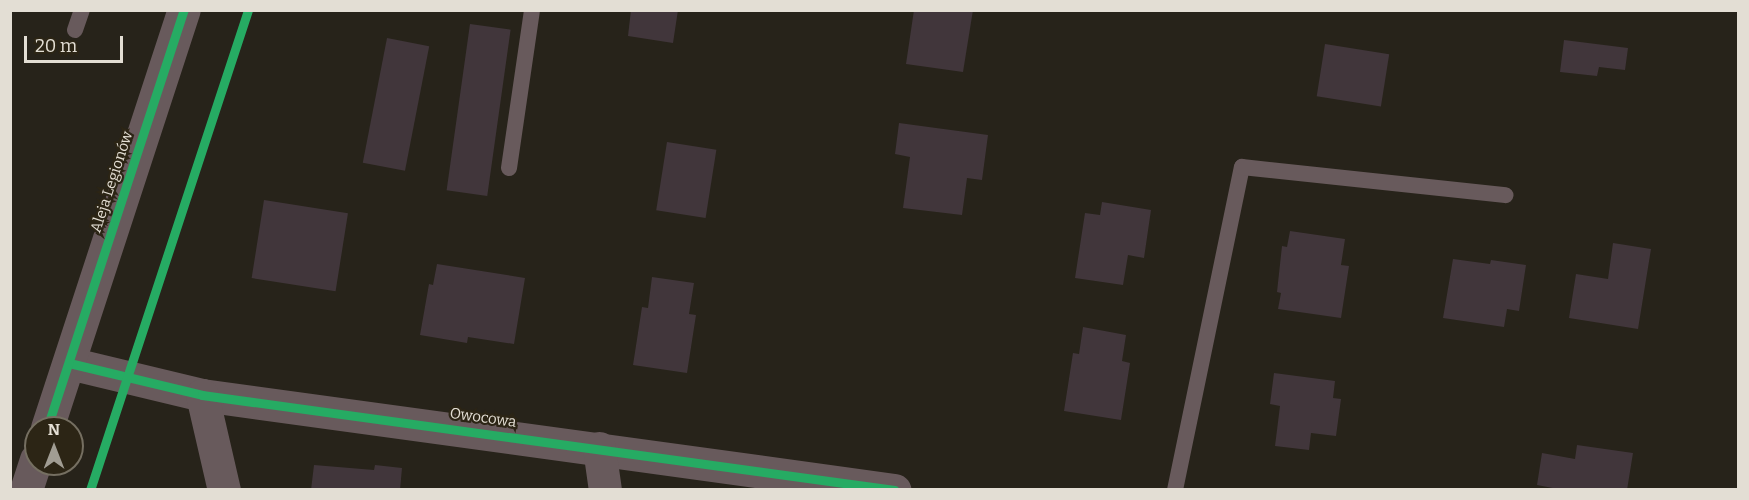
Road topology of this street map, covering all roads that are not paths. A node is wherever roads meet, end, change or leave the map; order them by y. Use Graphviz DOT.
graph roads {
  1 [pos="82,10"];
  2 [pos="184,10"];
  3 [pos="532,10"];
  4 [pos="75,30"];
  5 [pos="509,168"];
  6 [pos="1506,195"];
  7 [pos="69,363"];
  8 [pos="202,395"];
  9 [pos="51,416"];
  10 [pos="599,448"];
  11 [pos="224,489"];
  12 [pos="605,489"];
  13 [pos="895,489"];
  14 [pos="1175,489"];
  1 -- 4 [label="lane"];
  2 -- 7 [label="street, Aleja Legionów"];
  3 -- 5 [label="lane"];
  6 -- 14 [label="lane"];
  7 -- 8 [label="street, Owocowa"];
  7 -- 9 [label="street, Aleja Legionów"];
  8 -- 10 [label="street, Owocowa"];
  8 -- 11 [label="street"];
  10 -- 12 [label="street"];
  10 -- 13 [label="street, Owocowa"];
}
